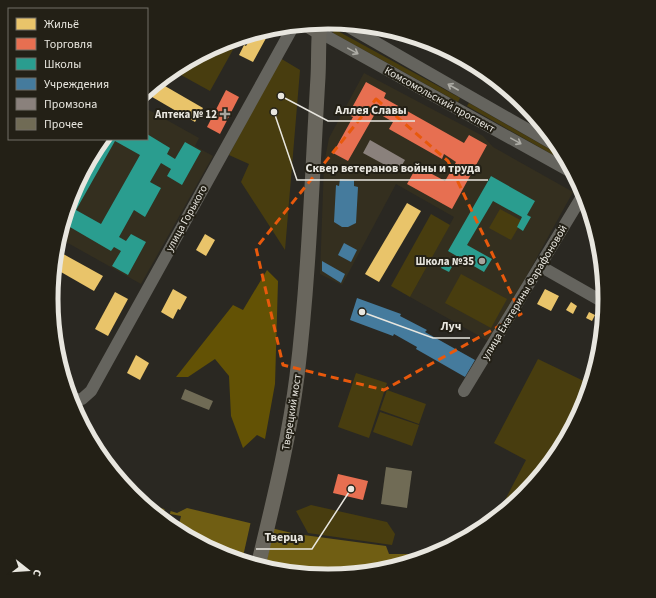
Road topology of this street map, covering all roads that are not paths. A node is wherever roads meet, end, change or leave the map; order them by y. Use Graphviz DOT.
graph roads {
  1 [pos="319,29"];
  2 [pos="314,30"];
  3 [pos="290,31"];
  4 [pos="355,31"];
  5 [pos="467,95"];
  6 [pos="459,110"];
  7 [pos="545,140"];
  8 [pos="564,169"];
  9 [pos="579,201"];
  10 [pos="304,255"];
  11 [pos="540,266"];
  12 [pos="598,299"];
  13 [pos="464,391"];
  14 [pos="78,399"];
  15 [pos="252,558"];
  16 [pos="259,560"];
  1 -- 6 [label="street, Комсомольский проспект, one-way"];
  2 -- 10 [label="main road"];
  3 -- 14 [label="street, улица Горького"];
  5 -- 4 [label="street, Комсомольский проспект, one-way"];
  5 -- 6 [label="street"];
  5 -- 7 [label="street, Комсомольский проспект"];
  6 -- 8 [label="street, Комсомольский проспект, one-way"];
  9 -- 11 [label="street, улица Екатерины Фарафоновой"];
  10 -- 15 [label="main road, Тверецкий мост"];
  10 -- 16 [label="main road, Тверецкий мост"];
  11 -- 12 [label="street"];
  11 -- 13 [label="street, улица Екатерины Фарафоновой"];
}
